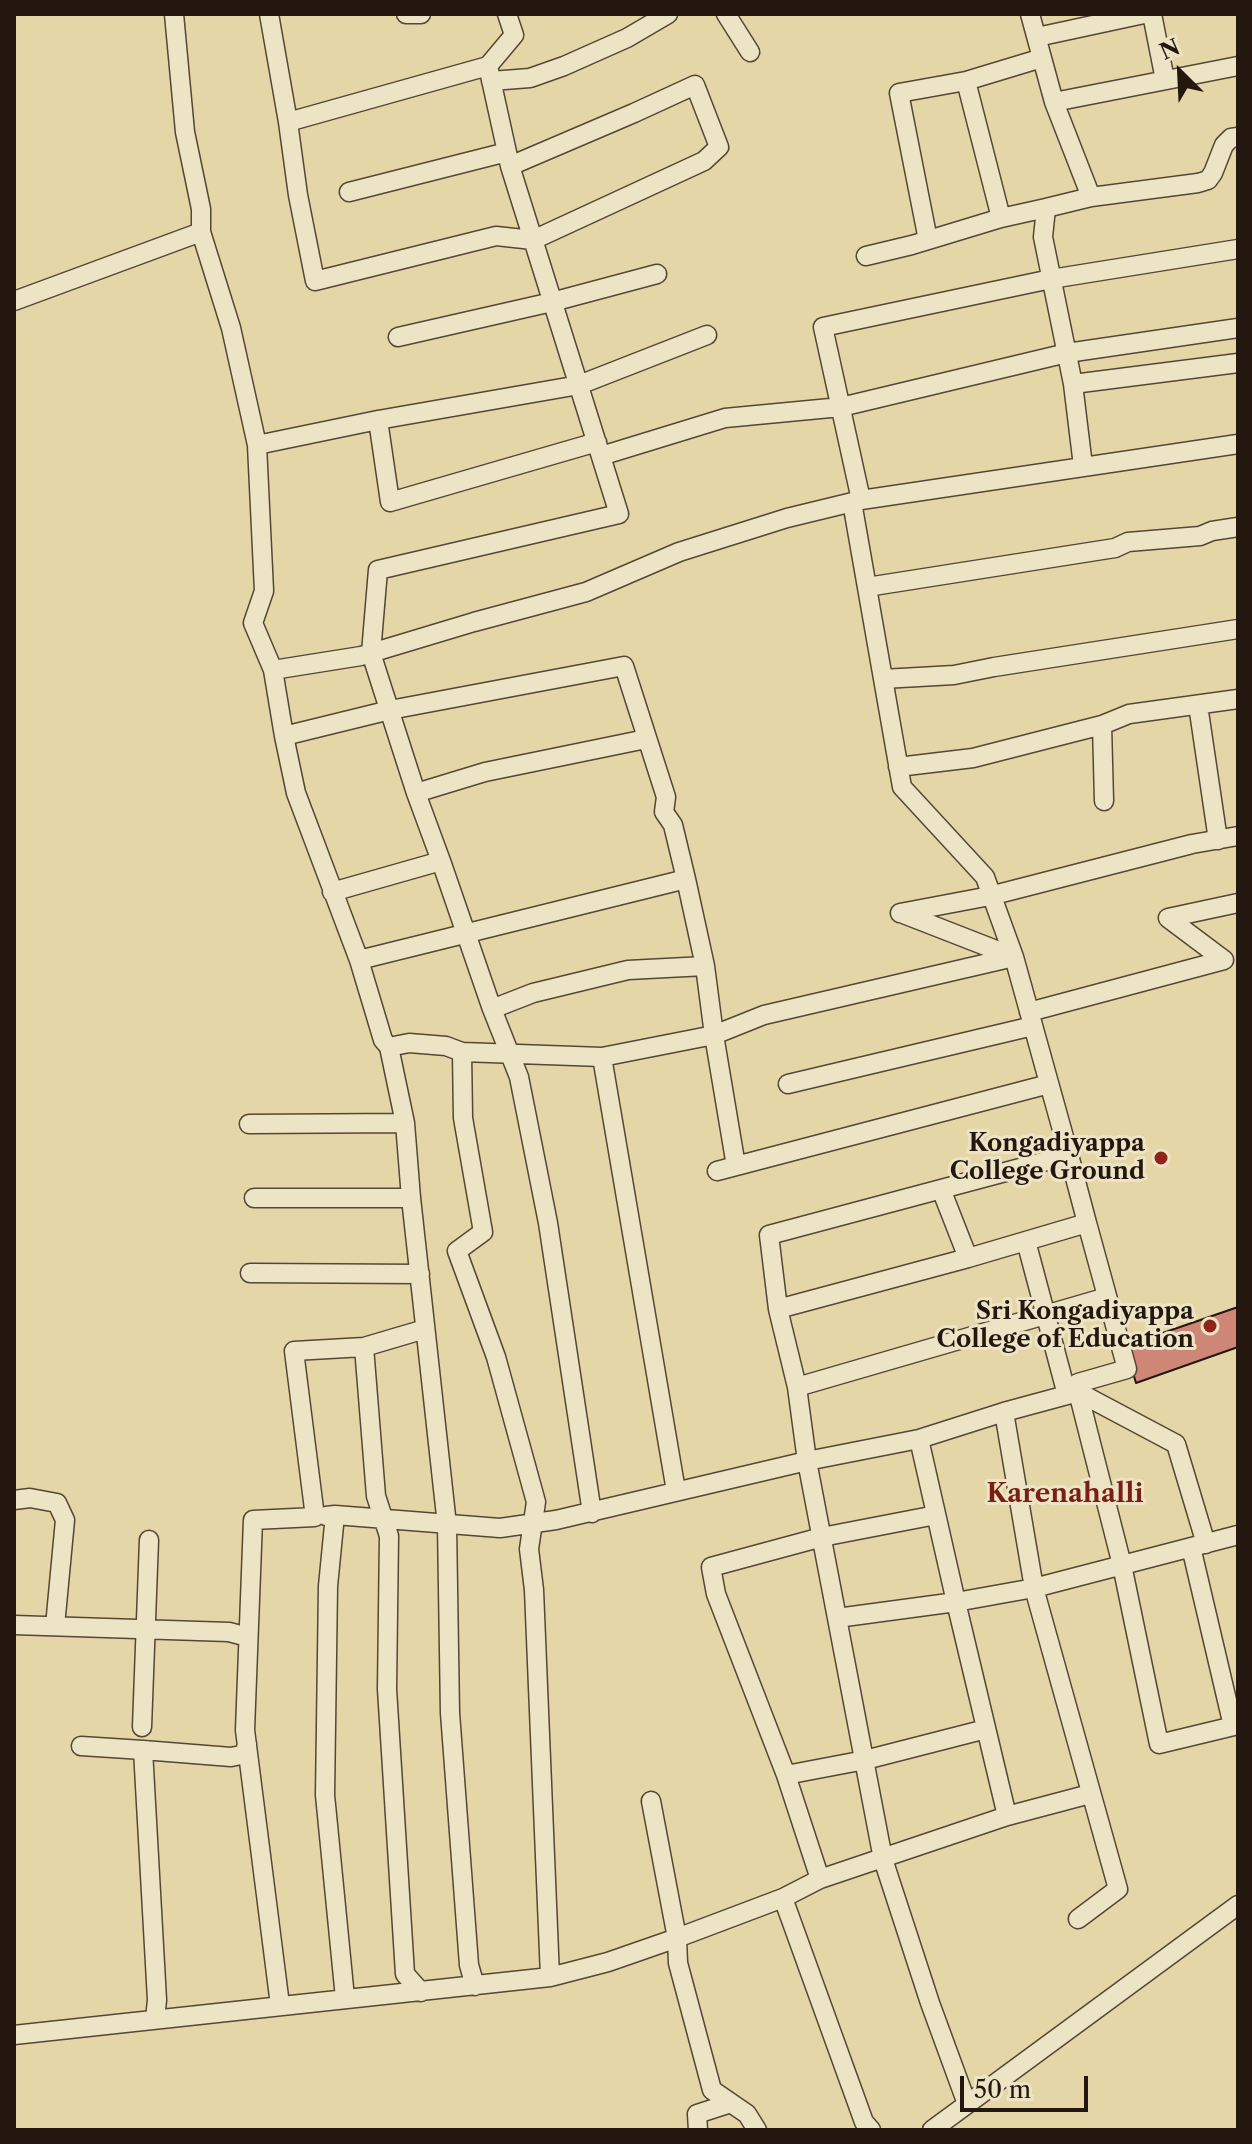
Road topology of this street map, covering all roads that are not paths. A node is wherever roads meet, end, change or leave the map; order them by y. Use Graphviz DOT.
graph roads {
  1 [pos="174,14"];
  2 [pos="269,14"];
  3 [pos="406,14"];
  4 [pos="421,14"];
  5 [pos="507,14"];
  6 [pos="668,14"];
  7 [pos="726,14"];
  8 [pos="1030,14"];
  9 [pos="1144,14"];
  10 [pos="1152,14"];
  11 [pos="1037,37"];
  12 [pos="750,52"];
  13 [pos="1042,58"];
  14 [pos="1238,66"];
  15 [pos="490,74"];
  16 [pos="1165,80"];
  17 [pos="966,81"];
  18 [pos="1054,102"];
  19 [pos="288,122"];
  20 [pos="1238,137"];
  21 [pos="508,159"];
  22 [pos="349,192"];
  23 [pos="1091,197"];
  24 [pos="1046,208"];
  25 [pos="1001,218"];
  26 [pos="201,232"];
  27 [pos="533,240"];
  28 [pos="928,240"];
  29 [pos="1238,249"];
  30 [pos="866,256"];
  31 [pos="657,274"];
  32 [pos="1051,279"];
  33 [pos="14,301"];
  34 [pos="552,302"];
  35 [pos="1238,328"];
  36 [pos="707,335"];
  37 [pos="398,337"];
  38 [pos="1067,353"];
  39 [pos="1238,363"];
  40 [pos="1073,384"];
  41 [pos="579,385"];
  42 [pos="841,407"];
  43 [pos="378,420"];
  44 [pos="1238,444"];
  45 [pos="257,445"];
  46 [pos="599,449"];
  47 [pos="1083,466"];
  48 [pos="857,501"];
  49 [pos="1238,527"];
  50 [pos="867,587"];
  51 [pos="1238,629"];
  52 [pos="371,653"];
  53 [pos="273,670"];
  54 [pos="883,679"];
  55 [pos="1238,699"];
  56 [pos="1198,705"];
  57 [pos="390,710"];
  58 [pos="1102,725"];
  59 [pos="284,736"];
  60 [pos="646,739"];
  61 [pos="898,767"];
  62 [pos="416,793"];
  63 [pos="1104,801"];
  64 [pos="1238,836"];
  65 [pos="1218,840"];
  66 [pos="441,861"];
  67 [pos="686,879"];
  68 [pos="332,892"];
  69 [pos="990,896"];
  70 [pos="1238,903"];
  71 [pos="466,933"];
  72 [pos="1014,957"];
  73 [pos="359,960"];
  74 [pos="705,966"];
  75 [pos="492,1009"];
  76 [pos="1031,1019"];
  77 [pos="714,1035"];
  78 [pos="389,1047"];
  79 [pos="462,1052"];
  80 [pos="509,1054"];
  81 [pos="602,1057"];
  82 [pos="788,1084"];
  83 [pos="1049,1084"];
  84 [pos="405,1123"];
  85 [pos="249,1124"];
  86 [pos="1069,1155"];
  87 [pos="736,1166"];
  88 [pos="717,1171"];
  89 [pos="941,1189"];
  90 [pos="254,1198"];
  91 [pos="411,1198"];
  92 [pos="1087,1223"];
  93 [pos="1026,1241"];
  94 [pos="968,1258"];
  95 [pos="250,1273"];
  96 [pos="420,1274"];
  97 [pos="1107,1297"];
  98 [pos="778,1309"];
  99 [pos="1046,1315"];
  100 [pos="425,1329"];
  101 [pos="364,1347"];
  102 [pos="797,1387"];
  103 [pos="1072,1394"];
  104 [pos="1004,1412"];
  105 [pos="919,1439"];
  106 [pos="807,1461"];
  107 [pos="676,1491"];
  108 [pos="14,1500"];
  109 [pos="592,1513"];
  110 [pos="335,1515"];
  111 [pos="936,1515"];
  112 [pos="315,1517"];
  113 [pos="383,1518"];
  114 [pos="533,1524"];
  115 [pos="447,1525"];
  116 [pos="1238,1535"];
  117 [pos="822,1537"];
  118 [pos="149,1540"];
  119 [pos="1198,1545"];
  120 [pos="1122,1565"];
  121 [pos="1034,1588"];
  122 [pos="956,1602"];
  123 [pos="837,1618"];
  124 [pos="14,1625"];
  125 [pos="55,1626"];
  126 [pos="146,1630"];
  127 [pos="248,1637"];
  128 [pos="1236,1726"];
  129 [pos="142,1727"];
  130 [pos="986,1729"];
  131 [pos="247,1744"];
  132 [pos="81,1746"];
  133 [pos="143,1750"];
  134 [pos="865,1760"];
  135 [pos="786,1775"];
  136 [pos="1090,1794"];
  137 [pos="651,1801"];
  138 [pos="1007,1816"];
  139 [pos="883,1859"];
  140 [pos="820,1879"];
  141 [pos="783,1898"];
  142 [pos="1238,1905"];
  143 [pos="1078,1919"];
  144 [pos="677,1938"];
  145 [pos="550,1977"];
  146 [pos="475,1986"];
  147 [pos="421,1992"];
  148 [pos="345,1998"];
  149 [pos="280,2005"];
  150 [pos="155,2019"];
  151 [pos="14,2035"];
  152 [pos="731,2103"];
  153 [pos="967,2104"];
  154 [pos="698,2130"];
  155 [pos="757,2130"];
  156 [pos="871,2130"];
  157 [pos="932,2130"];
  1 -- 26 [label="street"];
  2 -- 19 [label="street"];
  3 -- 4 [label="street"];
  5 -- 15 [label="street"];
  6 -- 15 [label="street"];
  7 -- 12 [label="street"];
  8 -- 11 [label="street"];
  9 -- 11 [label="street"];
  10 -- 16 [label="street"];
  11 -- 13 [label="street"];
  13 -- 17 [label="street"];
  13 -- 18 [label="street"];
  14 -- 16 [label="street"];
  15 -- 19 [label="street"];
  15 -- 21 [label="street"];
  16 -- 18 [label="street"];
  17 -- 25 [label="street"];
  17 -- 28 [label="street"];
  18 -- 23 [label="street"];
  19 -- 27 [label="street"];
  20 -- 23 [label="street"];
  21 -- 22 [label="street"];
  21 -- 27 [label="street"];
  21 -- 27 [label="street"];
  23 -- 24 [label="street"];
  24 -- 25 [label="street"];
  24 -- 32 [label="street"];
  25 -- 28 [label="street"];
  26 -- 33 [label="street"];
  26 -- 45 [label="street"];
  27 -- 34 [label="street"];
  28 -- 30 [label="street"];
  29 -- 32 [label="street"];
  31 -- 34 [label="street"];
  32 -- 38 [label="street"];
  32 -- 42 [label="street"];
  34 -- 37 [label="street"];
  34 -- 41 [label="street"];
  35 -- 38 [label="street"];
  36 -- 41 [label="street"];
  38 -- 40 [label="street"];
  38 -- 42 [label="street"];
  39 -- 40 [label="street"];
  40 -- 47 [label="street"];
  41 -- 43 [label="street"];
  41 -- 46 [label="street"];
  42 -- 46 [label="street"];
  42 -- 48 [label="street"];
  43 -- 45 [label="street"];
  43 -- 46 [label="street"];
  44 -- 47 [label="street"];
  45 -- 53 [label="street"];
  46 -- 52 [label="street"];
  47 -- 48 [label="street"];
  48 -- 50 [label="street"];
  48 -- 52 [label="street"];
  49 -- 50 [label="street"];
  50 -- 54 [label="street"];
  51 -- 54 [label="street"];
  52 -- 53 [label="street"];
  52 -- 57 [label="street"];
  53 -- 59 [label="street"];
  54 -- 61 [label="street"];
  55 -- 56 [label="street"];
  56 -- 58 [label="street"];
  56 -- 65 [label="street"];
  57 -- 59 [label="street"];
  57 -- 60 [label="street"];
  57 -- 62 [label="street"];
  58 -- 61 [label="street"];
  58 -- 63 [label="street"];
  59 -- 68 [label="street"];
  60 -- 62 [label="street"];
  60 -- 67 [label="street"];
  61 -- 69 [label="street"];
  62 -- 66 [label="street"];
  64 -- 65 [label="street"];
  65 -- 69 [label="street"];
  66 -- 68 [label="street"];
  66 -- 71 [label="street"];
  67 -- 71 [label="street"];
  67 -- 74 [label="street"];
  68 -- 73 [label="street"];
  69 -- 72 [label="street"];
  69 -- 72 [label="street"];
  70 -- 76 [label="street"];
  71 -- 73 [label="street"];
  71 -- 75 [label="street"];
  72 -- 76 [label="street"];
  72 -- 77 [label="street"];
  73 -- 78 [label="street"];
  74 -- 75 [label="street"];
  74 -- 77 [label="street"];
  75 -- 80 [label="street"];
  76 -- 82 [label="street"];
  76 -- 83 [label="street"];
  77 -- 81 [label="street"];
  77 -- 87 [label="street"];
  78 -- 79 [label="street"];
  78 -- 84 [label="street"];
  79 -- 80 [label="street"];
  79 -- 114 [label="street"];
  80 -- 81 [label="street"];
  80 -- 109 [label="street"];
  81 -- 107 [label="street"];
  83 -- 86 [label="street"];
  83 -- 87 [label="street"];
  84 -- 85 [label="street"];
  84 -- 91 [label="street"];
  86 -- 89 [label="street"];
  86 -- 92 [label="street"];
  87 -- 88 [label="street"];
  89 -- 94 [label="street"];
  89 -- 98 [label="street"];
  90 -- 91 [label="street"];
  91 -- 96 [label="street"];
  92 -- 93 [label="street"];
  92 -- 97 [label="street"];
  93 -- 94 [label="street"];
  93 -- 99 [label="street"];
  94 -- 98 [label="street"];
  95 -- 96 [label="street"];
  96 -- 100 [label="street"];
  97 -- 99 [label="street"];
  97 -- 103 [label="street"];
  98 -- 102 [label="street"];
  99 -- 102 [label="street"];
  99 -- 103 [label="street"];
  100 -- 101 [label="street"];
  100 -- 115 [label="street"];
  101 -- 112 [label="street"];
  101 -- 113 [label="street"];
  102 -- 106 [label="street"];
  103 -- 104 [label="street"];
  103 -- 119 [label="street"];
  103 -- 120 [label="street"];
  104 -- 105 [label="street"];
  104 -- 121 [label="street"];
  105 -- 106 [label="street"];
  105 -- 111 [label="street"];
  106 -- 107 [label="street"];
  106 -- 117 [label="street"];
  107 -- 109 [label="street"];
  108 -- 125 [label="street"];
  109 -- 114 [label="street"];
  110 -- 112 [label="street"];
  110 -- 113 [label="street"];
  110 -- 148 [label="street"];
  111 -- 117 [label="street"];
  111 -- 122 [label="street"];
  112 -- 127 [label="street"];
  113 -- 115 [label="street"];
  113 -- 147 [label="street"];
  114 -- 115 [label="street"];
  114 -- 145 [label="street"];
  115 -- 146 [label="street"];
  116 -- 119 [label="street"];
  117 -- 123 [label="street"];
  117 -- 135 [label="street"];
  118 -- 126 [label="street"];
  119 -- 120 [label="street"];
  119 -- 128 [label="street"];
  120 -- 121 [label="street"];
  120 -- 128 [label="street"];
  121 -- 122 [label="street"];
  121 -- 136 [label="street"];
  122 -- 123 [label="street"];
  122 -- 130 [label="street"];
  123 -- 134 [label="street"];
  124 -- 125 [label="street"];
  125 -- 126 [label="street"];
  126 -- 127 [label="street"];
  126 -- 129 [label="street"];
  127 -- 131 [label="street"];
  130 -- 134 [label="street"];
  130 -- 138 [label="street"];
  131 -- 133 [label="street"];
  131 -- 149 [label="street"];
  132 -- 133 [label="street"];
  133 -- 150 [label="street"];
  134 -- 135 [label="street"];
  134 -- 139 [label="street"];
  135 -- 140 [label="street"];
  136 -- 138 [label="street"];
  136 -- 143 [label="street"];
  137 -- 144 [label="street"];
  138 -- 139 [label="street"];
  139 -- 140 [label="street"];
  139 -- 153 [label="street"];
  140 -- 141 [label="street"];
  141 -- 144 [label="street"];
  141 -- 156 [label="street"];
  142 -- 153 [label="street"];
  144 -- 145 [label="street"];
  144 -- 152 [label="street"];
  145 -- 146 [label="street"];
  146 -- 147 [label="street"];
  147 -- 148 [label="street"];
  148 -- 149 [label="street"];
  149 -- 150 [label="street"];
  150 -- 151 [label="street"];
  152 -- 154 [label="street"];
  152 -- 155 [label="street"];
  153 -- 157 [label="street"];
}
